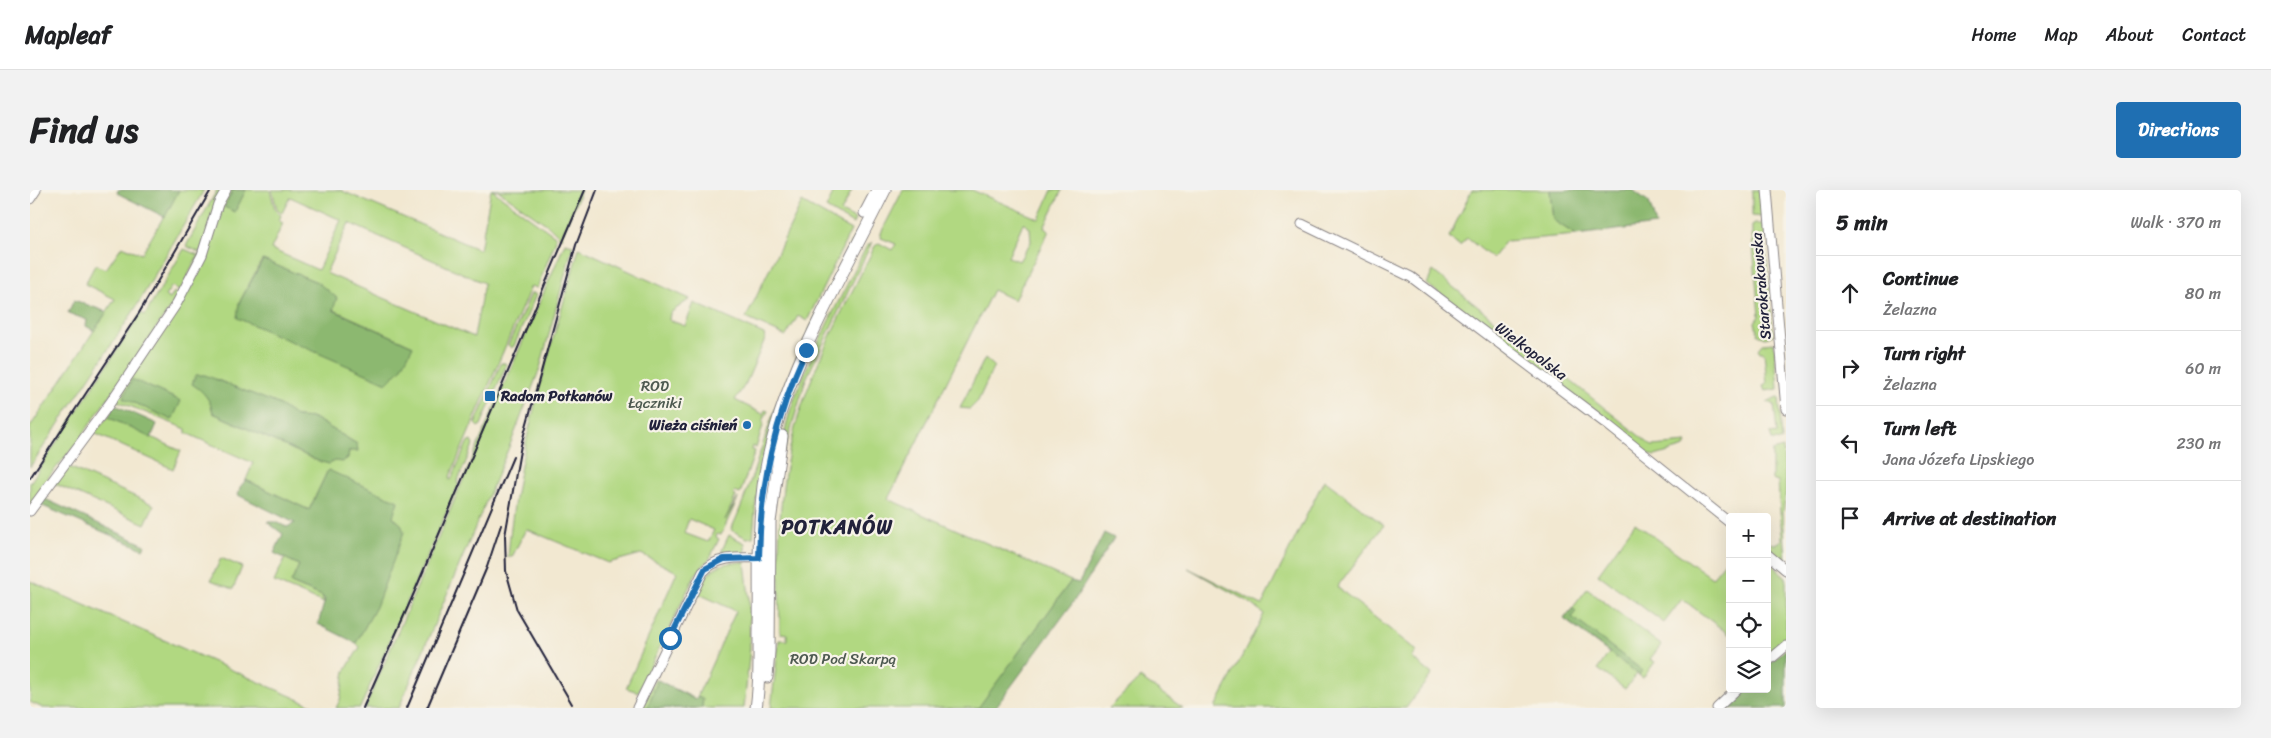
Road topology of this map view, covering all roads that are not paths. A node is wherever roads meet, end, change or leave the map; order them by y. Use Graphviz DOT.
graph roads {
  1 [pos="36,190"];
  2 [pos="226,190"];
  3 [pos="876,190"];
  4 [pos="885,190"];
  5 [pos="892,190"];
  6 [pos="1767,190"];
  7 [pos="30,199"];
  8 [pos="864,213"];
  9 [pos="1302,224"];
  10 [pos="1786,409"];
  11 [pos="30,512"];
  12 [pos="1726,520"];
  13 [pos="1771,557"];
  14 [pos="764,558"];
  15 [pos="1786,570"];
  16 [pos="1786,646"];
  17 [pos="1771,659"];
  18 [pos="1733,693"];
  19 [pos="637,708"];
  20 [pos="756,708"];
  21 [pos="762,708"];
  22 [pos="1716,708"];
  1 -- 7 [label="street"];
  2 -- 11 [label="street"];
  3 -- 8 [label="street"];
  4 -- 14 [label="main road"];
  5 -- 14 [label="main road"];
  6 -- 10 [label="street, Starokrakowska"];
  9 -- 12 [label="street, Wielkopolska"];
  13 -- 15 [label="street"];
  14 -- 19 [label="street"];
  14 -- 20 [label="main road"];
  14 -- 21 [label="main road"];
  16 -- 17 [label="street"];
  18 -- 22 [label="street"];
}
